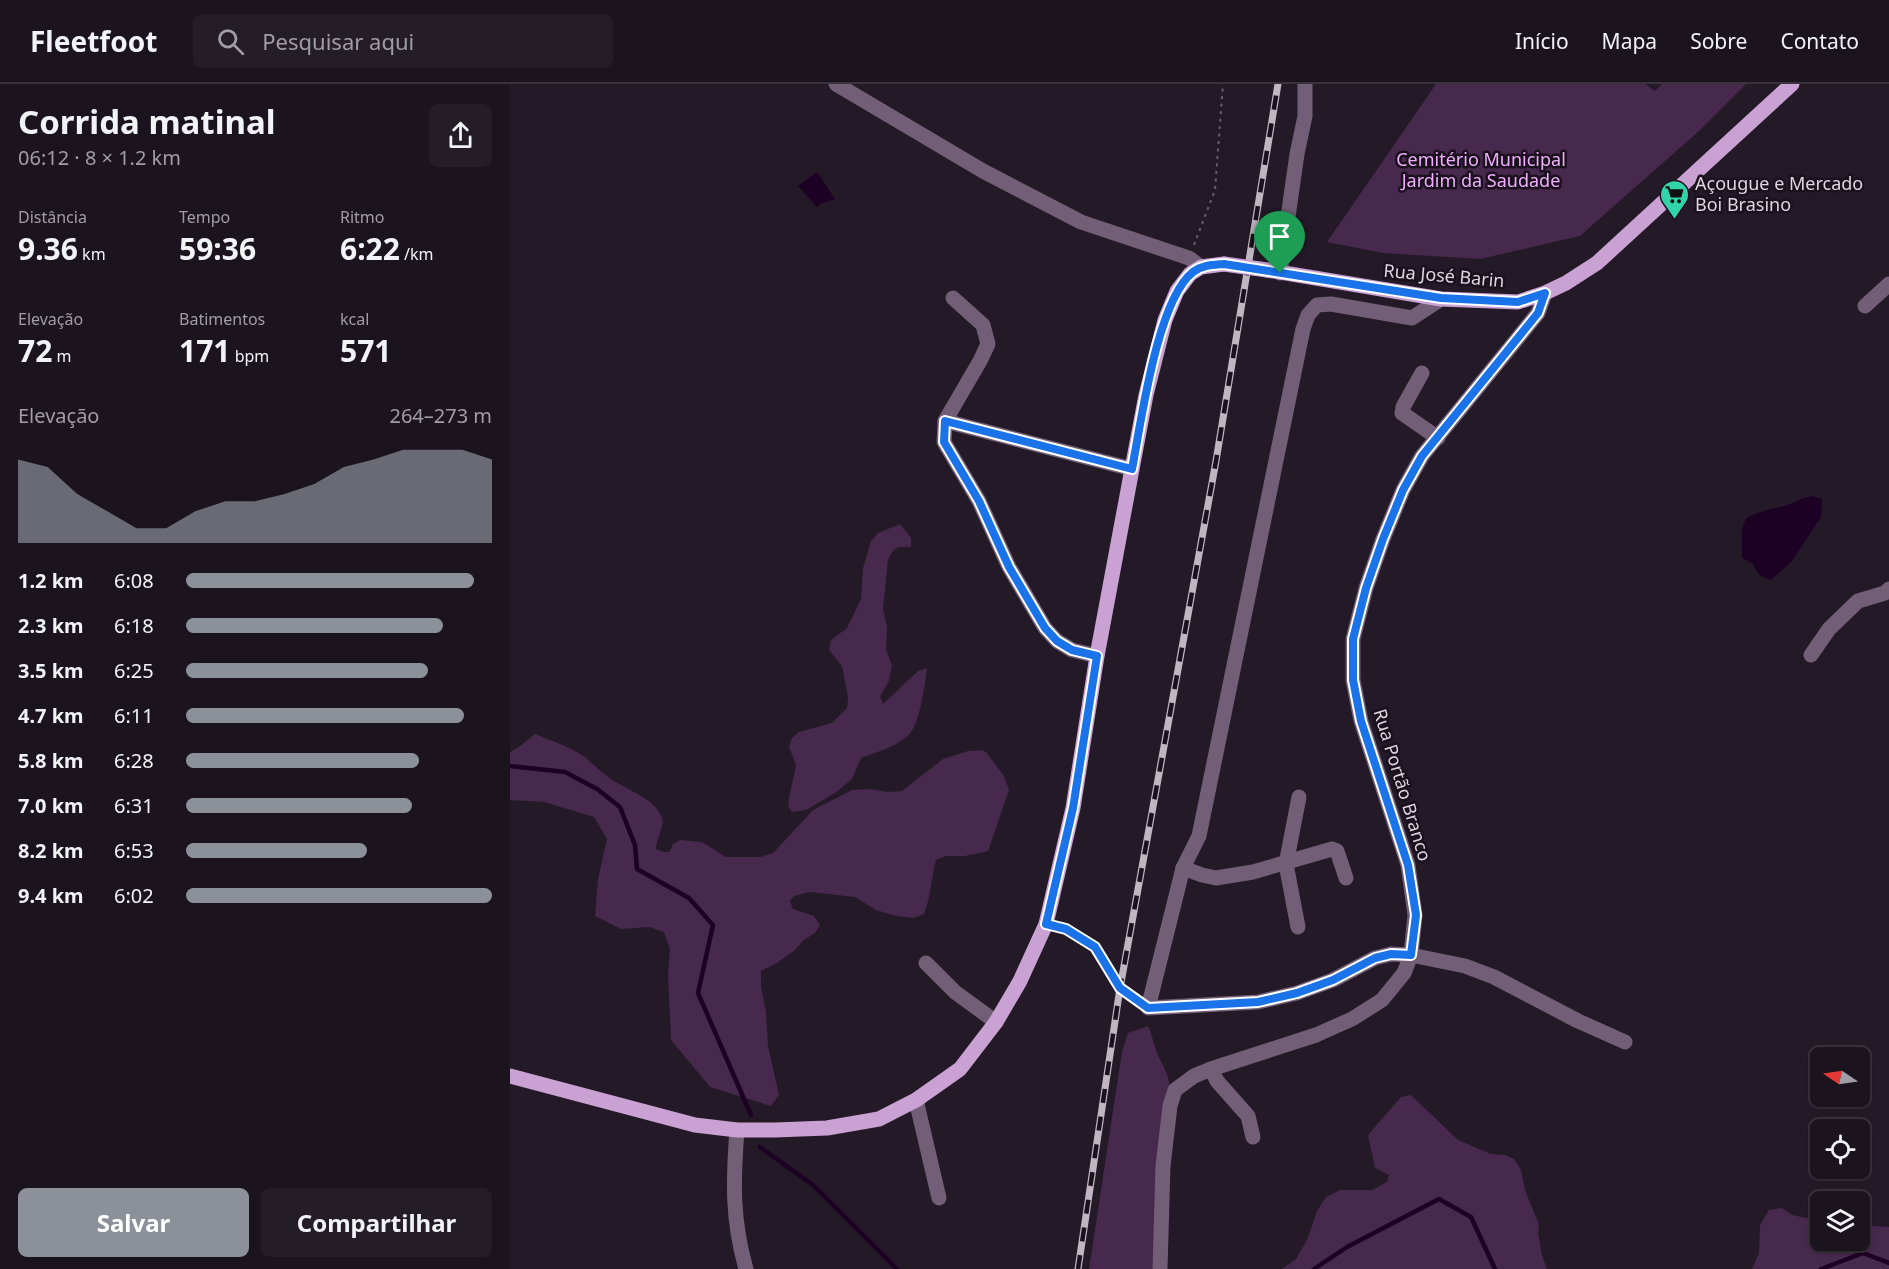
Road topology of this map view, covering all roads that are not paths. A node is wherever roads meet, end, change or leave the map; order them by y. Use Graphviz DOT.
graph roads {
  1 [pos="836,84"];
  2 [pos="1305,84"];
  3 [pos="1792,84"];
  4 [pos="1195,263"];
  5 [pos="1274,272"];
  6 [pos="1889,284"];
  7 [pos="1545,293"];
  8 [pos="953,298"];
  9 [pos="1441,298"];
  10 [pos="1865,306"];
  11 [pos="1422,373"];
  12 [pos="945,421"];
  13 [pos="1438,438"];
  14 [pos="1132,469"];
  15 [pos="1889,589"];
  16 [pos="1810,655"];
  17 [pos="1097,656"];
  18 [pos="1299,797"];
  19 [pos="1286,864"];
  20 [pos="1183,868"];
  21 [pos="1346,878"];
  22 [pos="1298,927"];
  23 [pos="1411,955"];
  24 [pos="926,963"];
  25 [pos="996,1022"];
  26 [pos="1625,1042"];
  27 [pos="1211,1069"];
  28 [pos="510,1076"];
  29 [pos="916,1100"];
  30 [pos="737,1130"];
  31 [pos="1253,1137"];
  32 [pos="939,1198"];
  33 [pos="746,1269"];
  34 [pos="1160,1269"];
  1 -- 4 [label="street"];
  2 -- 5 [label="street"];
  3 -- 7 [label="main road, Rua José Barin"];
  4 -- 5 [label="main road, Rua José Barin, bridge"];
  4 -- 14 [label="main road"];
  5 -- 9 [label="main road, Rua José Barin"];
  6 -- 10 [label="street"];
  7 -- 9 [label="main road, Rua José Barin"];
  7 -- 13 [label="street, Rua Portão Branco"];
  8 -- 12 [label="street"];
  9 -- 20 [label="street"];
  11 -- 13 [label="street"];
  12 -- 14 [label="street"];
  12 -- 17 [label="street"];
  13 -- 23 [label="street, Rua Portão Branco"];
  14 -- 17 [label="main road"];
  15 -- 16 [label="street"];
  17 -- 25 [label="main road"];
  18 -- 19 [label="street"];
  19 -- 20 [label="street"];
  19 -- 21 [label="street"];
  19 -- 22 [label="street"];
  20 -- 23 [label="street"];
  23 -- 26 [label="street"];
  23 -- 27 [label="street, Rua Portão Branco"];
  24 -- 25 [label="street"];
  25 -- 29 [label="main road"];
  27 -- 31 [label="street"];
  27 -- 34 [label="street, Rua Portão Branco"];
  28 -- 30 [label="main road"];
  29 -- 30 [label="main road"];
  29 -- 32 [label="street"];
  30 -- 33 [label="street"];
}
